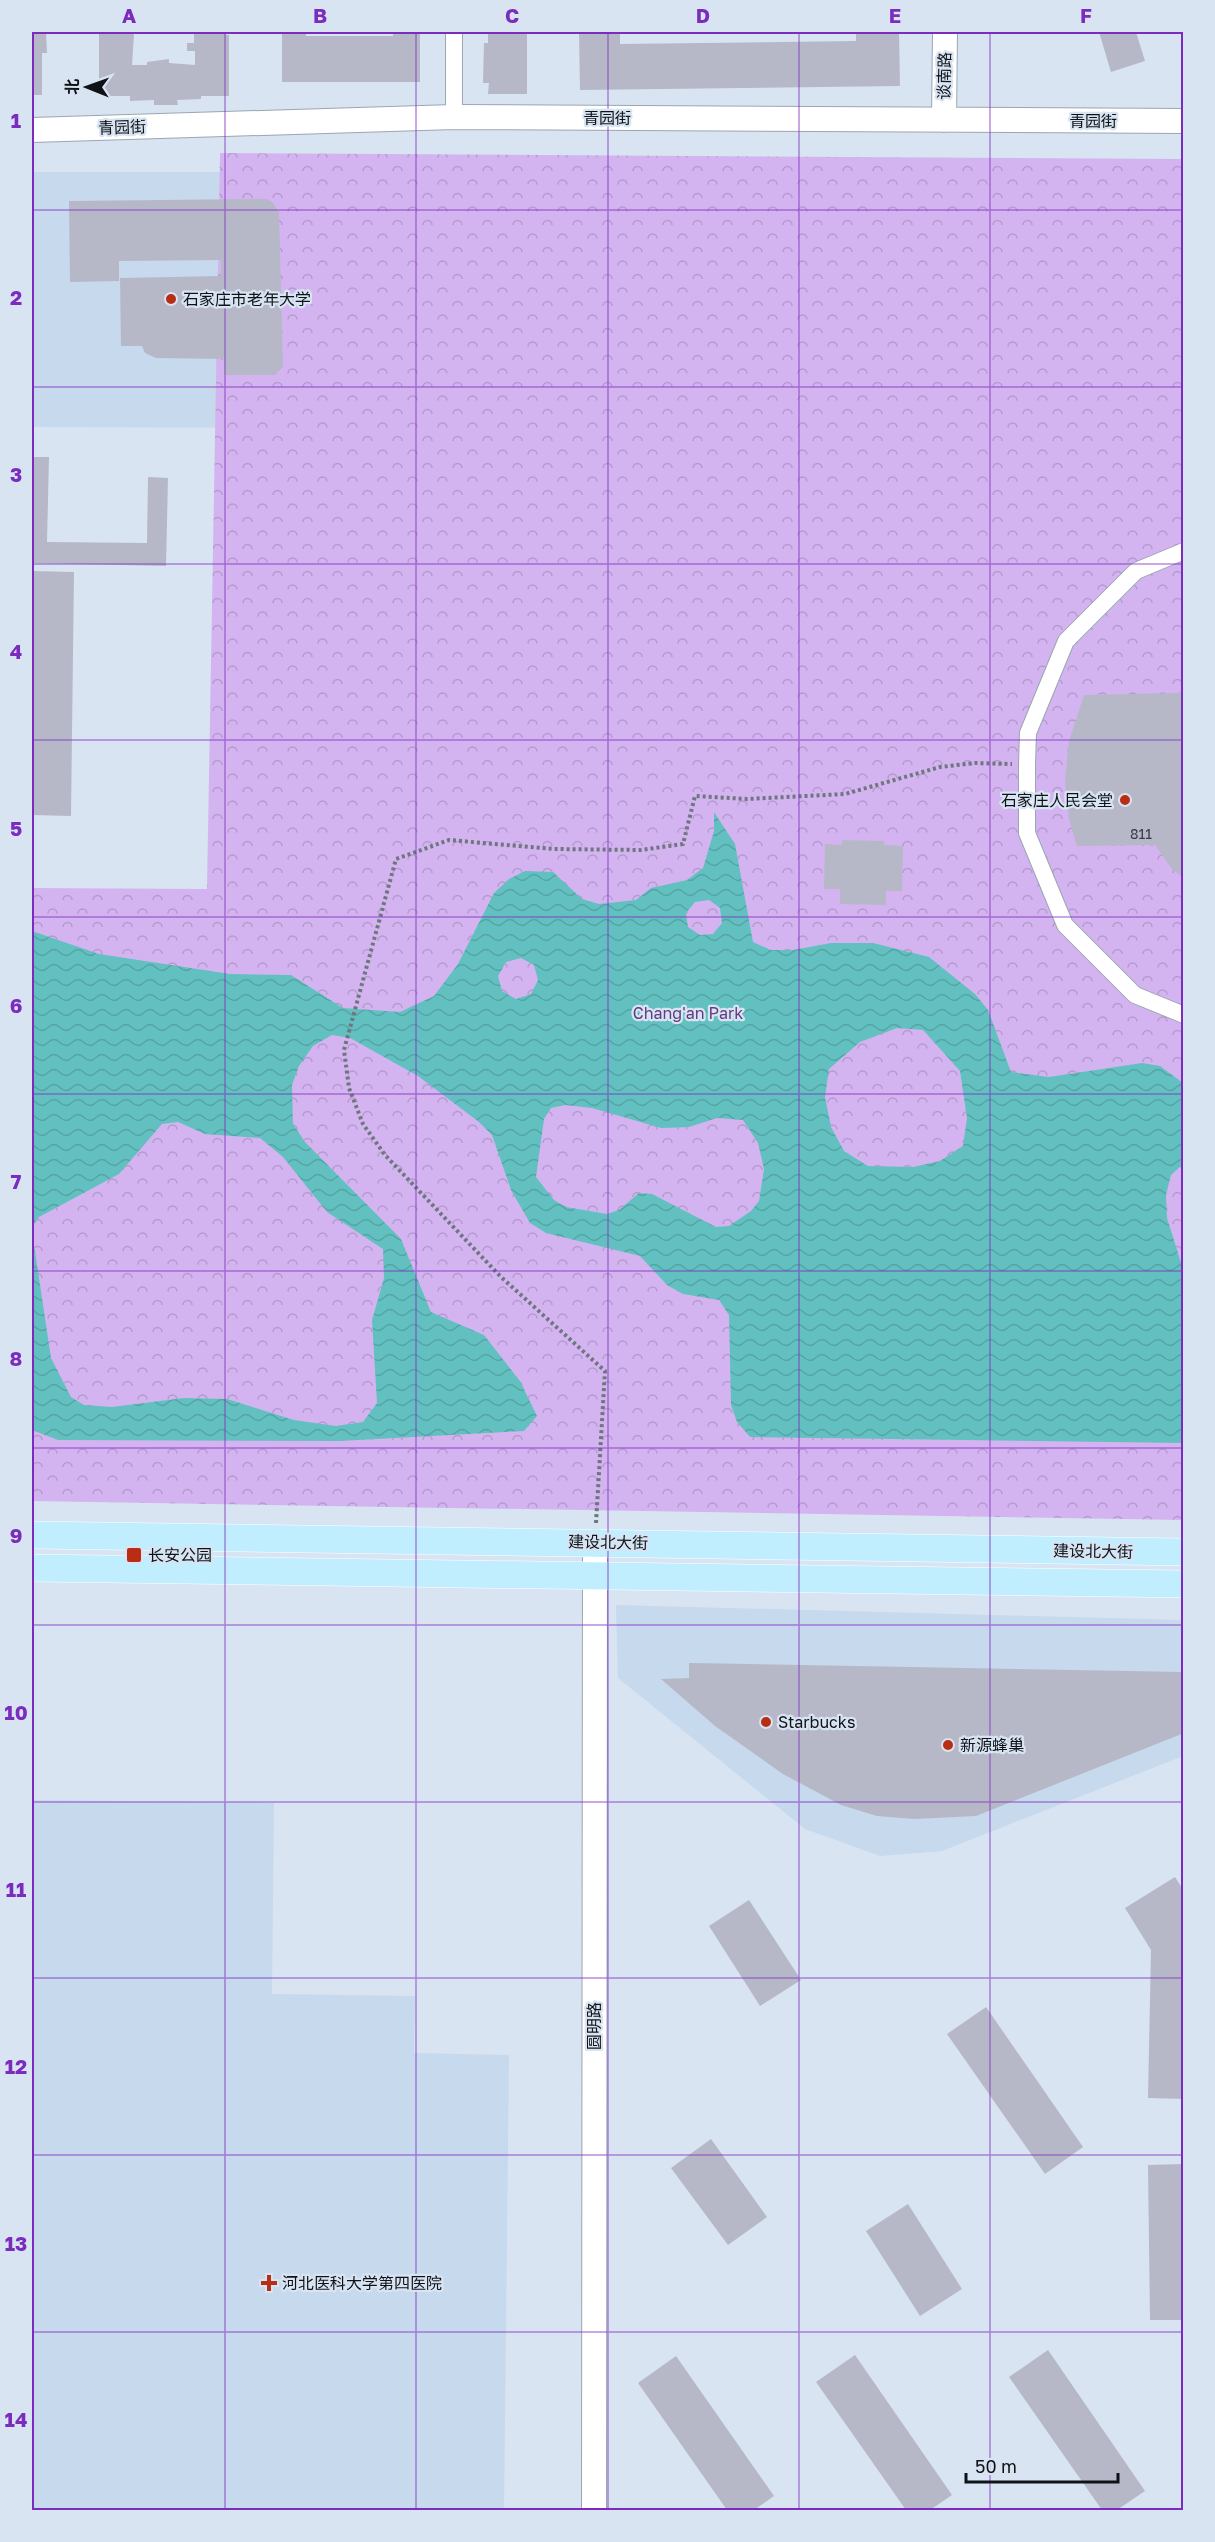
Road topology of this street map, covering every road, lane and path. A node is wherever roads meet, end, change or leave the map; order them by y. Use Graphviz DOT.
graph roads {
  1 [pos="454,32"];
  2 [pos="945,32"];
  3 [pos="454,117"];
  4 [pos="944,120"];
  5 [pos="1184,121"];
  6 [pos="32,130"];
  7 [pos="1184,551"];
  8 [pos="1027,764"];
  9 [pos="1184,1015"];
  10 [pos="32,1535"];
  11 [pos="595,1542"];
  12 [pos="1184,1552"];
  13 [pos="32,1568"];
  14 [pos="595,1575"];
  15 [pos="1184,1584"];
  16 [pos="594,2511"];
  1 -- 3 [label="street"];
  2 -- 4 [label="street, 谈南路"];
  3 -- 4 [label="street, 青园街"];
  3 -- 6 [label="street, 青园街"];
  4 -- 5 [label="street, 青园街"];
  7 -- 8 [label="street"];
  8 -- 9 [label="street"];
  8 -- 11 [label="path"];
  10 -- 11 [label="main road, 建设北大街"];
  11 -- 12 [label="main road, 建设北大街"];
  11 -- 14 [label="street, 圆明路"];
  13 -- 14 [label="main road, 建设北大街"];
  14 -- 15 [label="main road, 建设北大街"];
  14 -- 16 [label="street, 圆明路"];
}
